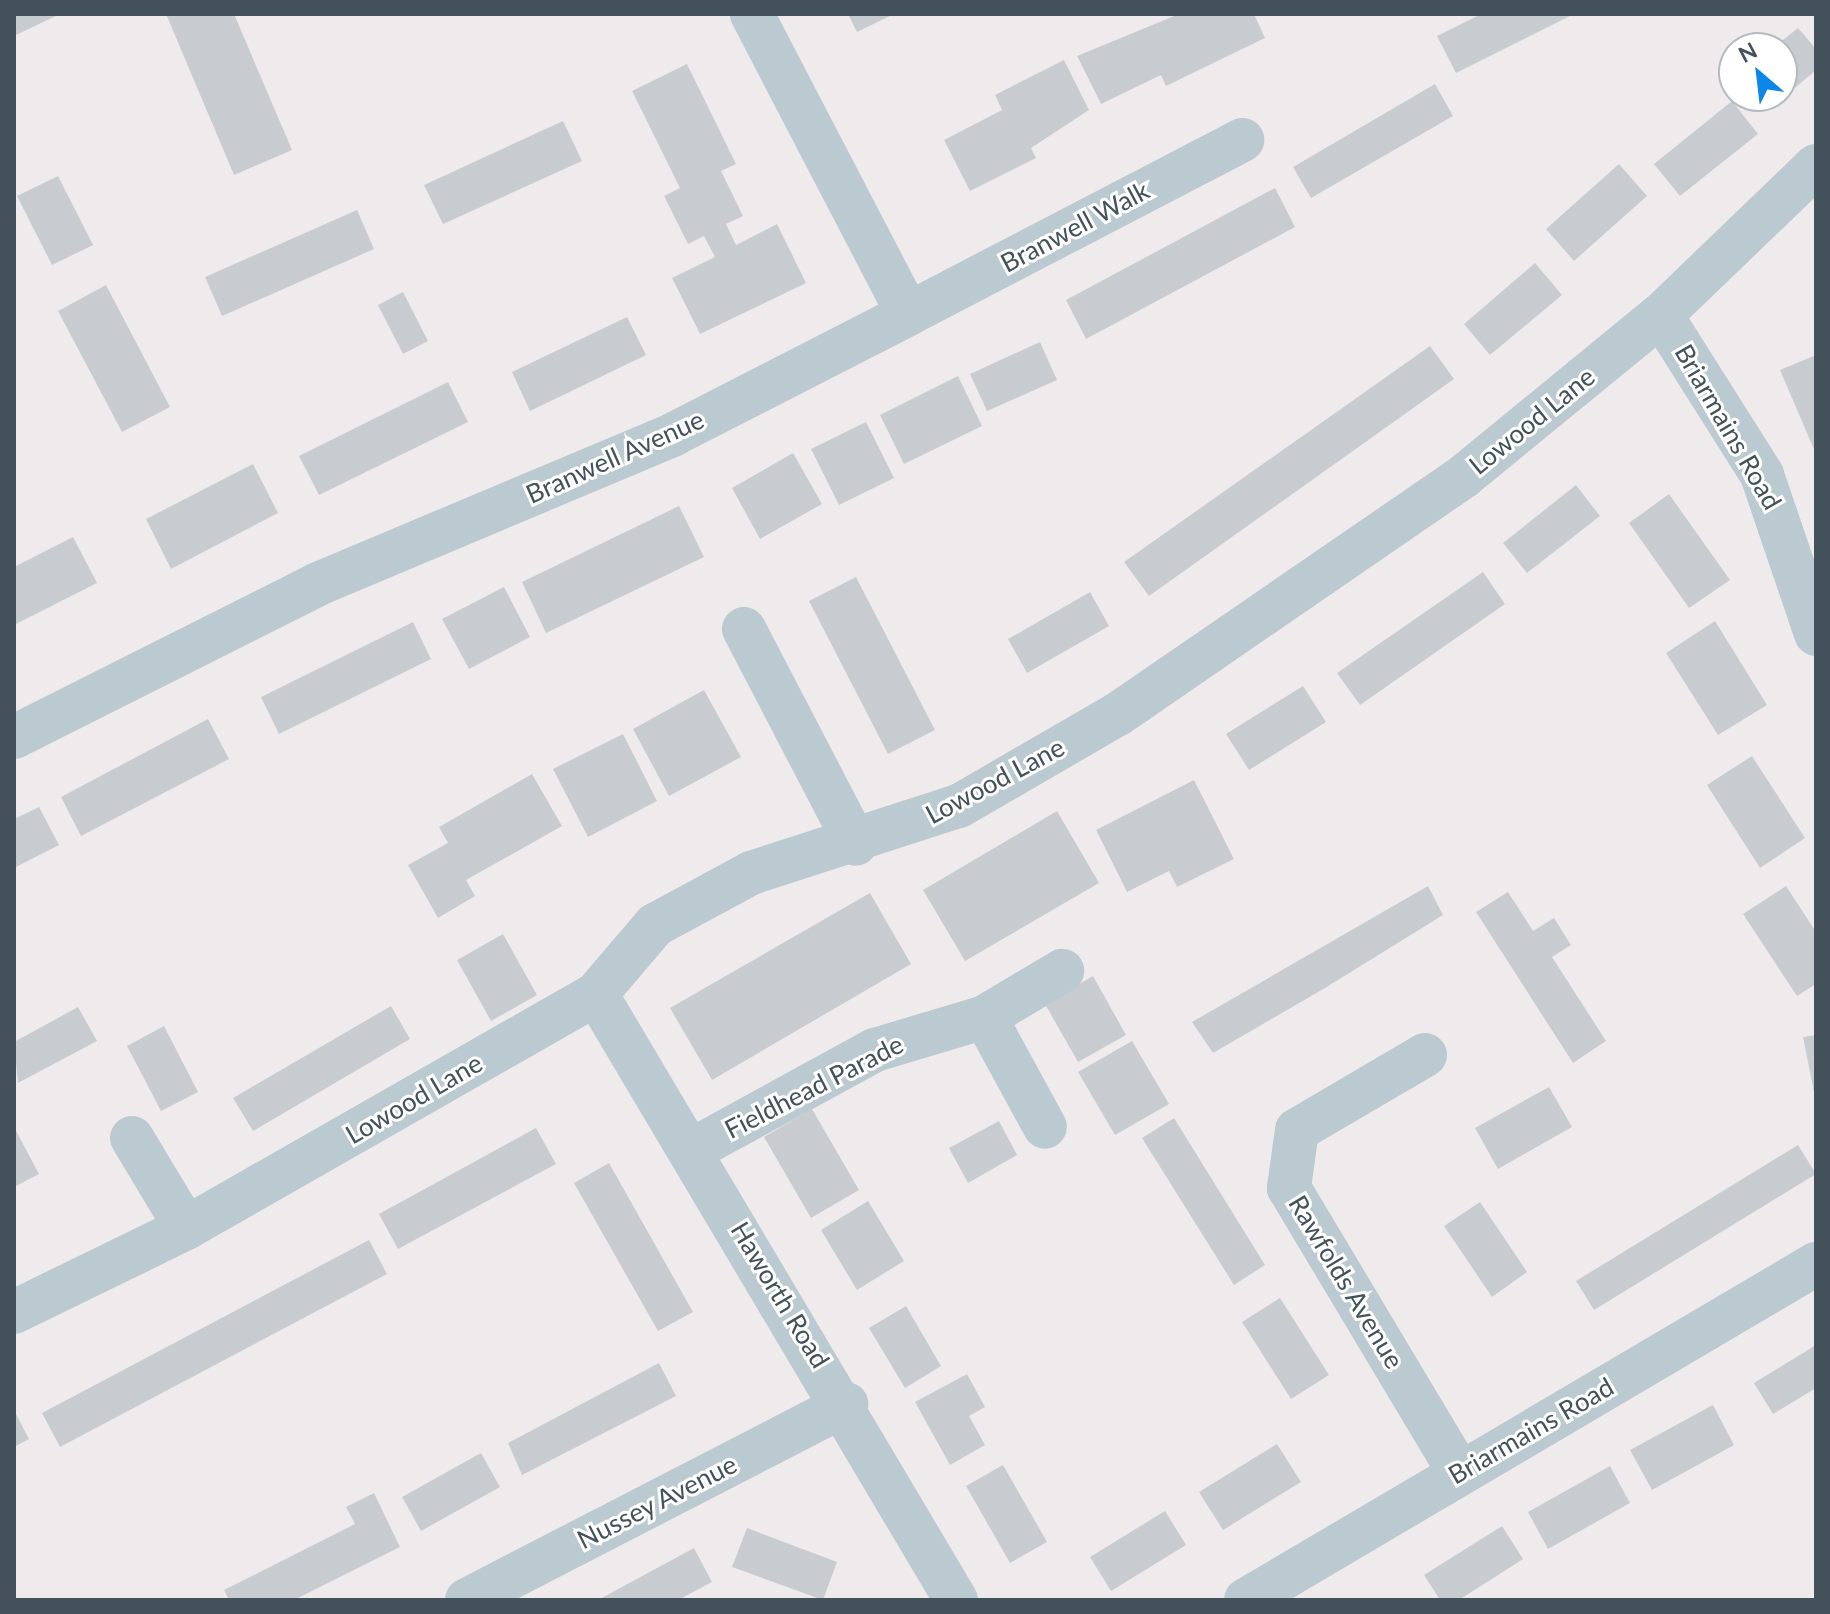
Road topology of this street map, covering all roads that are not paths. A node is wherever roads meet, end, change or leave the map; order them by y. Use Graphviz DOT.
graph roads {
  1 [pos="752,14"];
  2 [pos="1242,140"];
  3 [pos="1816,166"];
  4 [pos="908,314"];
  5 [pos="1661,315"];
  6 [pos="744,629"];
  7 [pos="1816,634"];
  8 [pos="14,737"];
  9 [pos="856,844"];
  10 [pos="1062,971"];
  11 [pos="596,994"];
  12 [pos="985,1017"];
  13 [pos="1425,1055"];
  14 [pos="1045,1127"];
  15 [pos="132,1138"];
  16 [pos="692,1150"];
  17 [pos="186,1228"];
  18 [pos="1816,1264"];
  19 [pos="14,1312"];
  20 [pos="846,1404"];
  21 [pos="1459,1472"];
  22 [pos="467,1600"];
  23 [pos="956,1600"];
  24 [pos="1246,1600"];
  1 -- 4 [label="street"];
  2 -- 4 [label="street, Branwell Walk"];
  3 -- 5 [label="street, Lowood Lane"];
  4 -- 8 [label="street, Branwell Avenue"];
  5 -- 7 [label="street, Briarmains Road"];
  5 -- 9 [label="street, Lowood Lane"];
  6 -- 9 [label="street"];
  9 -- 11 [label="street, Lowood Lane"];
  10 -- 12 [label="street, Fieldhead Parade"];
  11 -- 16 [label="street, Haworth Road"];
  11 -- 17 [label="street, Lowood Lane"];
  12 -- 14 [label="street"];
  12 -- 16 [label="street, Fieldhead Parade"];
  13 -- 21 [label="street, Rawfolds Avenue"];
  15 -- 17 [label="street"];
  16 -- 20 [label="street, Haworth Road"];
  17 -- 19 [label="street, Lowood Lane"];
  18 -- 21 [label="street, Briarmains Road"];
  20 -- 22 [label="street, Nussey Avenue"];
  20 -- 23 [label="street, Haworth Road"];
  21 -- 24 [label="street, Briarmains Road"];
}
